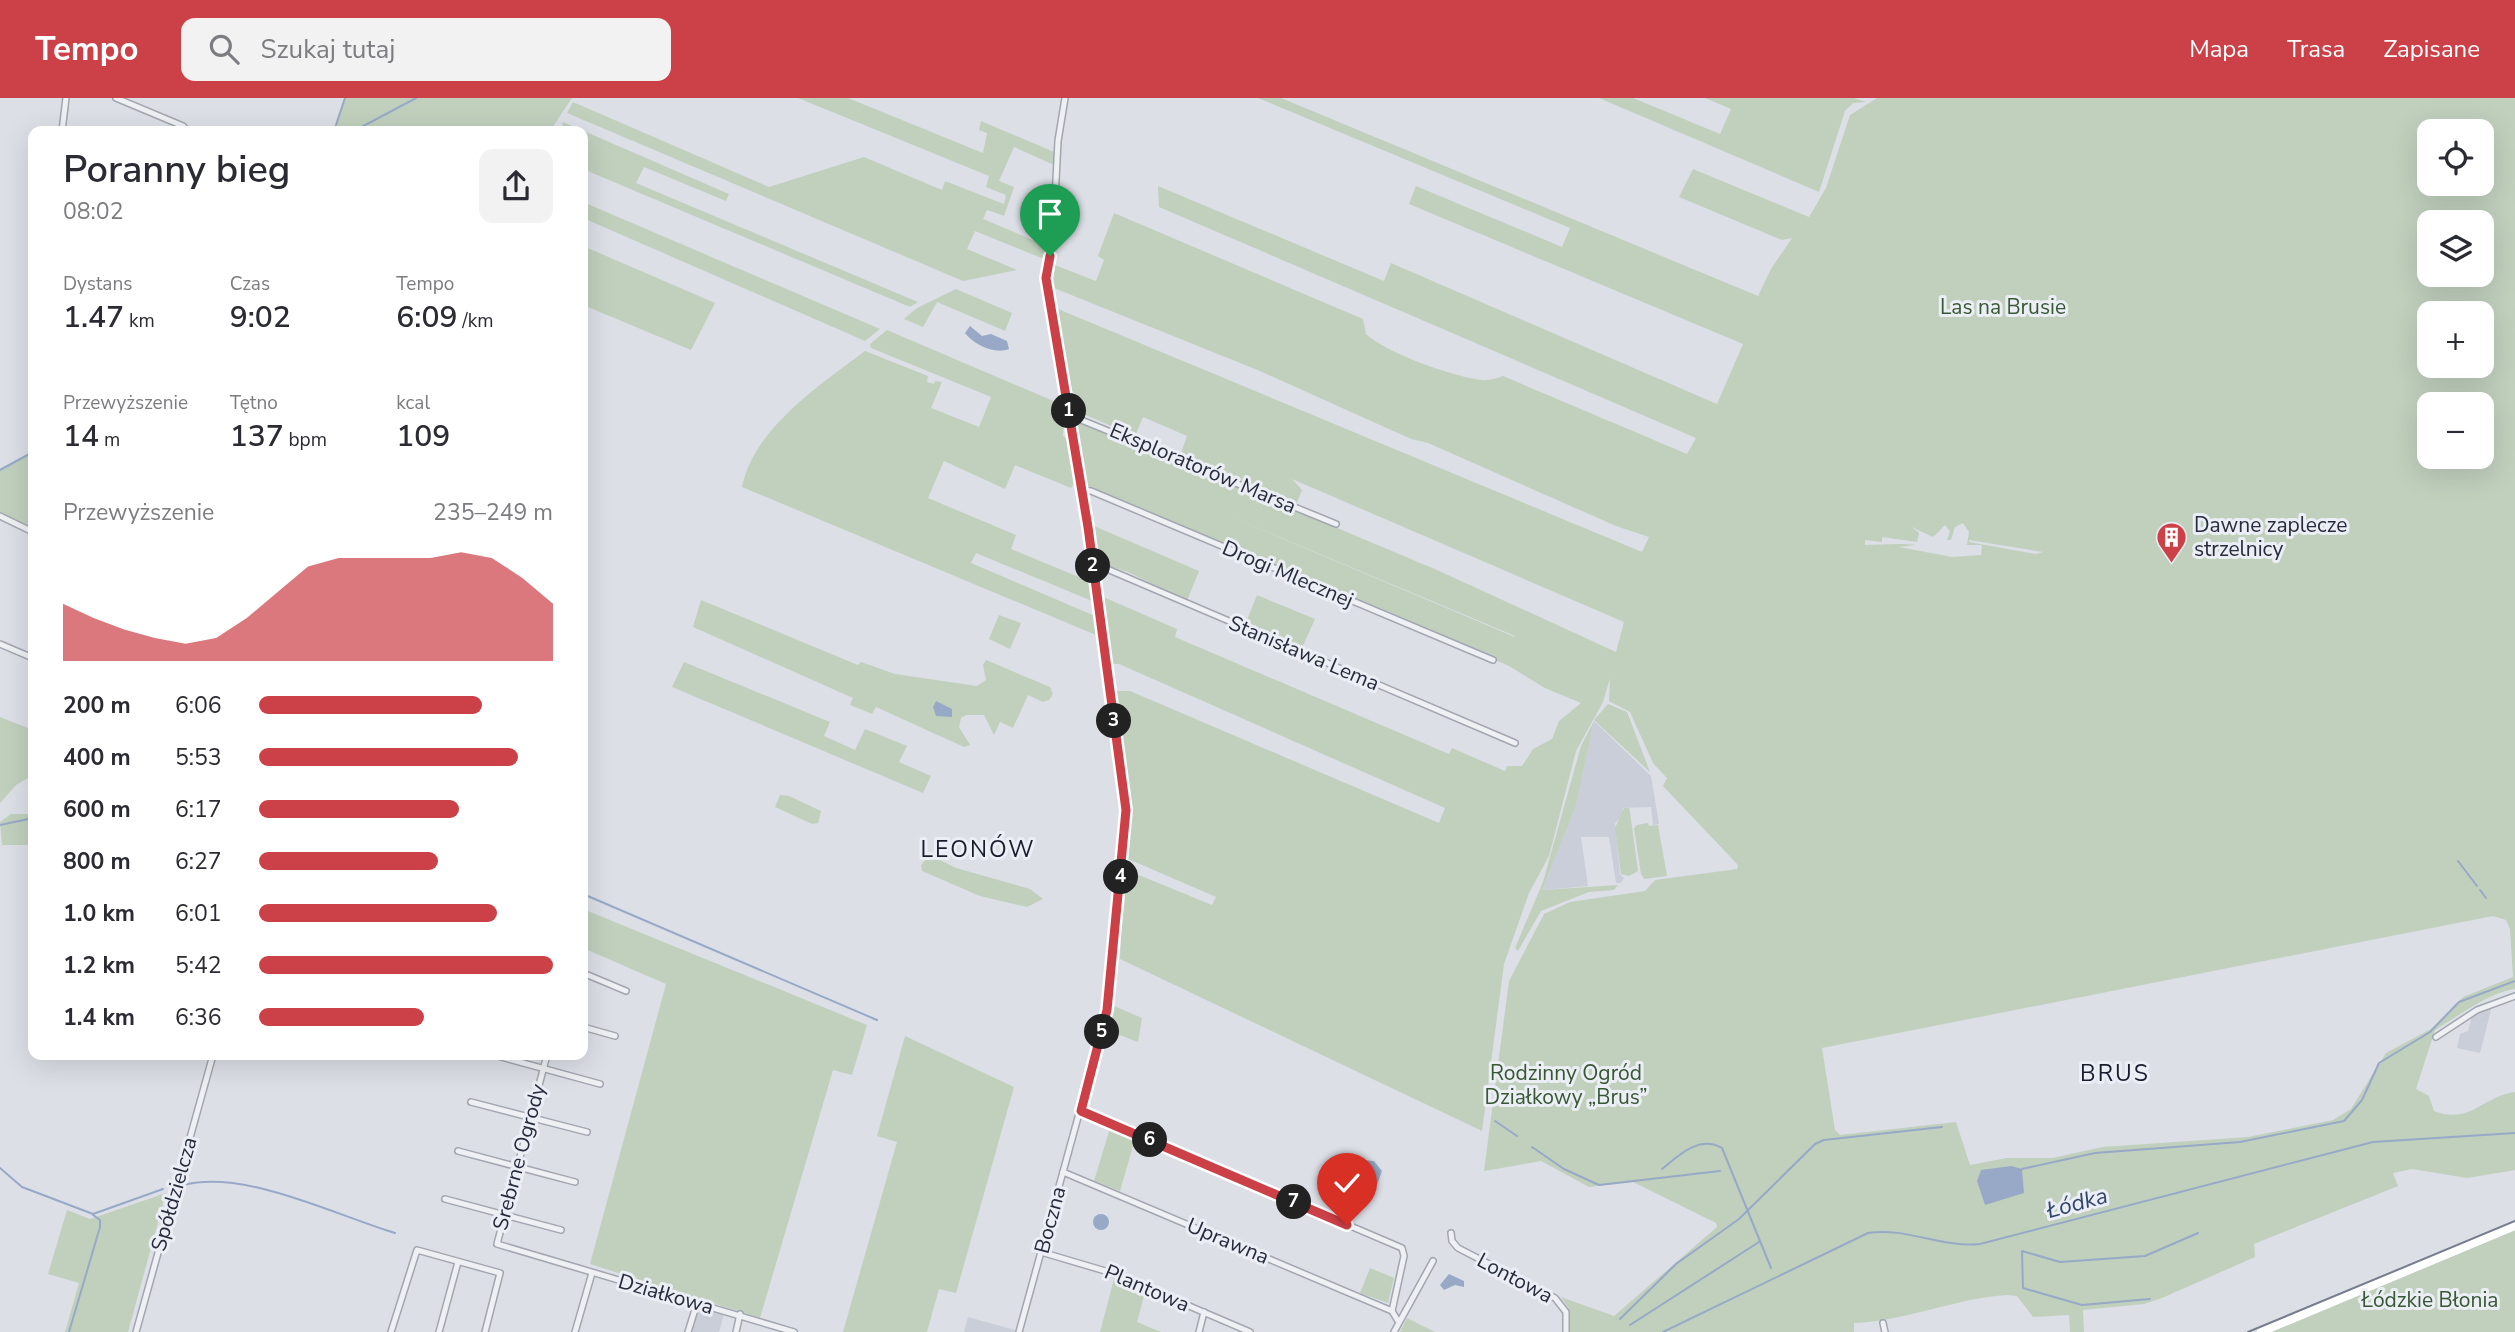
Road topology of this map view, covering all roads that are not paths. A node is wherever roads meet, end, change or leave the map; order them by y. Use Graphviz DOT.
graph roads {
  1 [pos="66,98"];
  2 [pos="116,98"];
  3 [pos="1065,98"];
  4 [pos="125,100"];
  5 [pos="63,126"];
  6 [pos="183,126"];
  7 [pos="1069,415"];
  8 [pos="1082,490"];
  9 [pos="0,516"];
  10 [pos="1336,524"];
  11 [pos="28,530"];
  12 [pos="1093,564"];
  13 [pos="0,644"];
  14 [pos="28,656"];
  15 [pos="1493,660"];
  16 [pos="1515,743"];
  17 [pos="588,975"];
  18 [pos="626,991"];
  19 [pos="2515,996"];
  20 [pos="588,1028"];
  21 [pos="615,1036"];
  22 [pos="2436,1037"];
  23 [pos="212,1060"];
  24 [pos="512,1060"];
  25 [pos="546,1060"];
  26 [pos="543,1069"];
  27 [pos="600,1084"];
  28 [pos="471,1102"];
  29 [pos="1081,1110"];
  30 [pos="530,1117"];
  31 [pos="587,1132"];
  32 [pos="458,1151"];
  33 [pos="516,1167"];
  34 [pos="1063,1172"];
  35 [pos="575,1182"];
  36 [pos="445,1199"];
  37 [pos="503,1215"];
  38 [pos="2515,1226"];
  39 [pos="561,1230"];
  40 [pos="1451,1233"];
  41 [pos="1041,1252"];
  42 [pos="1433,1261"];
  43 [pos="458,1262"];
  44 [pos="592,1273"];
  45 [pos="696,1303"];
  46 [pos="1392,1311"];
  47 [pos="1204,1312"];
  48 [pos="740,1314"];
  49 [pos="1398,1321"];
  50 [pos="1883,1323"];
  51 [pos="789,1331"];
  52 [pos="136,1332"];
  53 [pos="391,1332"];
  54 [pos="439,1332"];
  55 [pos="485,1332"];
  56 [pos="575,1332"];
  57 [pos="688,1332"];
  58 [pos="736,1332"];
  59 [pos="1019,1332"];
  60 [pos="1199,1332"];
  61 [pos="1250,1332"];
  62 [pos="1394,1332"];
  63 [pos="1566,1332"];
  64 [pos="1885,1332"];
  65 [pos="2261,1332"];
  1 -- 5 [label="street"];
  2 -- 4 [label="street"];
  3 -- 7 [label="street, Boczna"];
  4 -- 6 [label="street"];
  7 -- 8 [label="street, Boczna"];
  7 -- 10 [label="street, Eksploratorów Marsa"];
  8 -- 12 [label="street, Boczna"];
  8 -- 15 [label="street, Drogi Mlecznej"];
  9 -- 11 [label="street"];
  12 -- 16 [label="street, Stanisława Lema"];
  12 -- 29 [label="street, Boczna"];
  13 -- 14 [label="street"];
  17 -- 18 [label="street"];
  19 -- 22 [label="street"];
  20 -- 21 [label="street"];
  23 -- 52 [label="street, Spółdzielcza"];
  24 -- 26 [label="street"];
  25 -- 26 [label="street, Srebrne Ogrody"];
  26 -- 27 [label="street"];
  26 -- 30 [label="street, Srebrne Ogrody"];
  28 -- 30 [label="street"];
  29 -- 34 [label="street, Boczna"];
  29 -- 46 [label="street"];
  30 -- 31 [label="street"];
  30 -- 33 [label="street, Srebrne Ogrody"];
  32 -- 33 [label="street"];
  33 -- 35 [label="street"];
  33 -- 37 [label="street, Srebrne Ogrody"];
  34 -- 41 [label="street, Boczna"];
  34 -- 46 [label="street, Uprawna"];
  36 -- 37 [label="street"];
  37 -- 39 [label="street"];
  37 -- 44 [label="street, Srebrne Ogrody"];
  38 -- 65 [label="main road"];
  40 -- 63 [label="street, Lontowa"];
  41 -- 47 [label="street, Plantowa"];
  41 -- 59 [label="street, Boczna"];
  42 -- 49 [label="street"];
  43 -- 53 [label="street"];
  43 -- 54 [label="street"];
  43 -- 55 [label="street"];
  44 -- 45 [label="street, Działkowa"];
  44 -- 56 [label="street"];
  45 -- 48 [label="street, Działkowa"];
  45 -- 57 [label="street"];
  46 -- 49 [label="street"];
  47 -- 60 [label="street"];
  47 -- 61 [label="street, Plantowa"];
  48 -- 51 [label="street, Działkowa"];
  48 -- 58 [label="street, Działkowa"];
  49 -- 62 [label="street"];
  50 -- 64 [label="street"];
}
